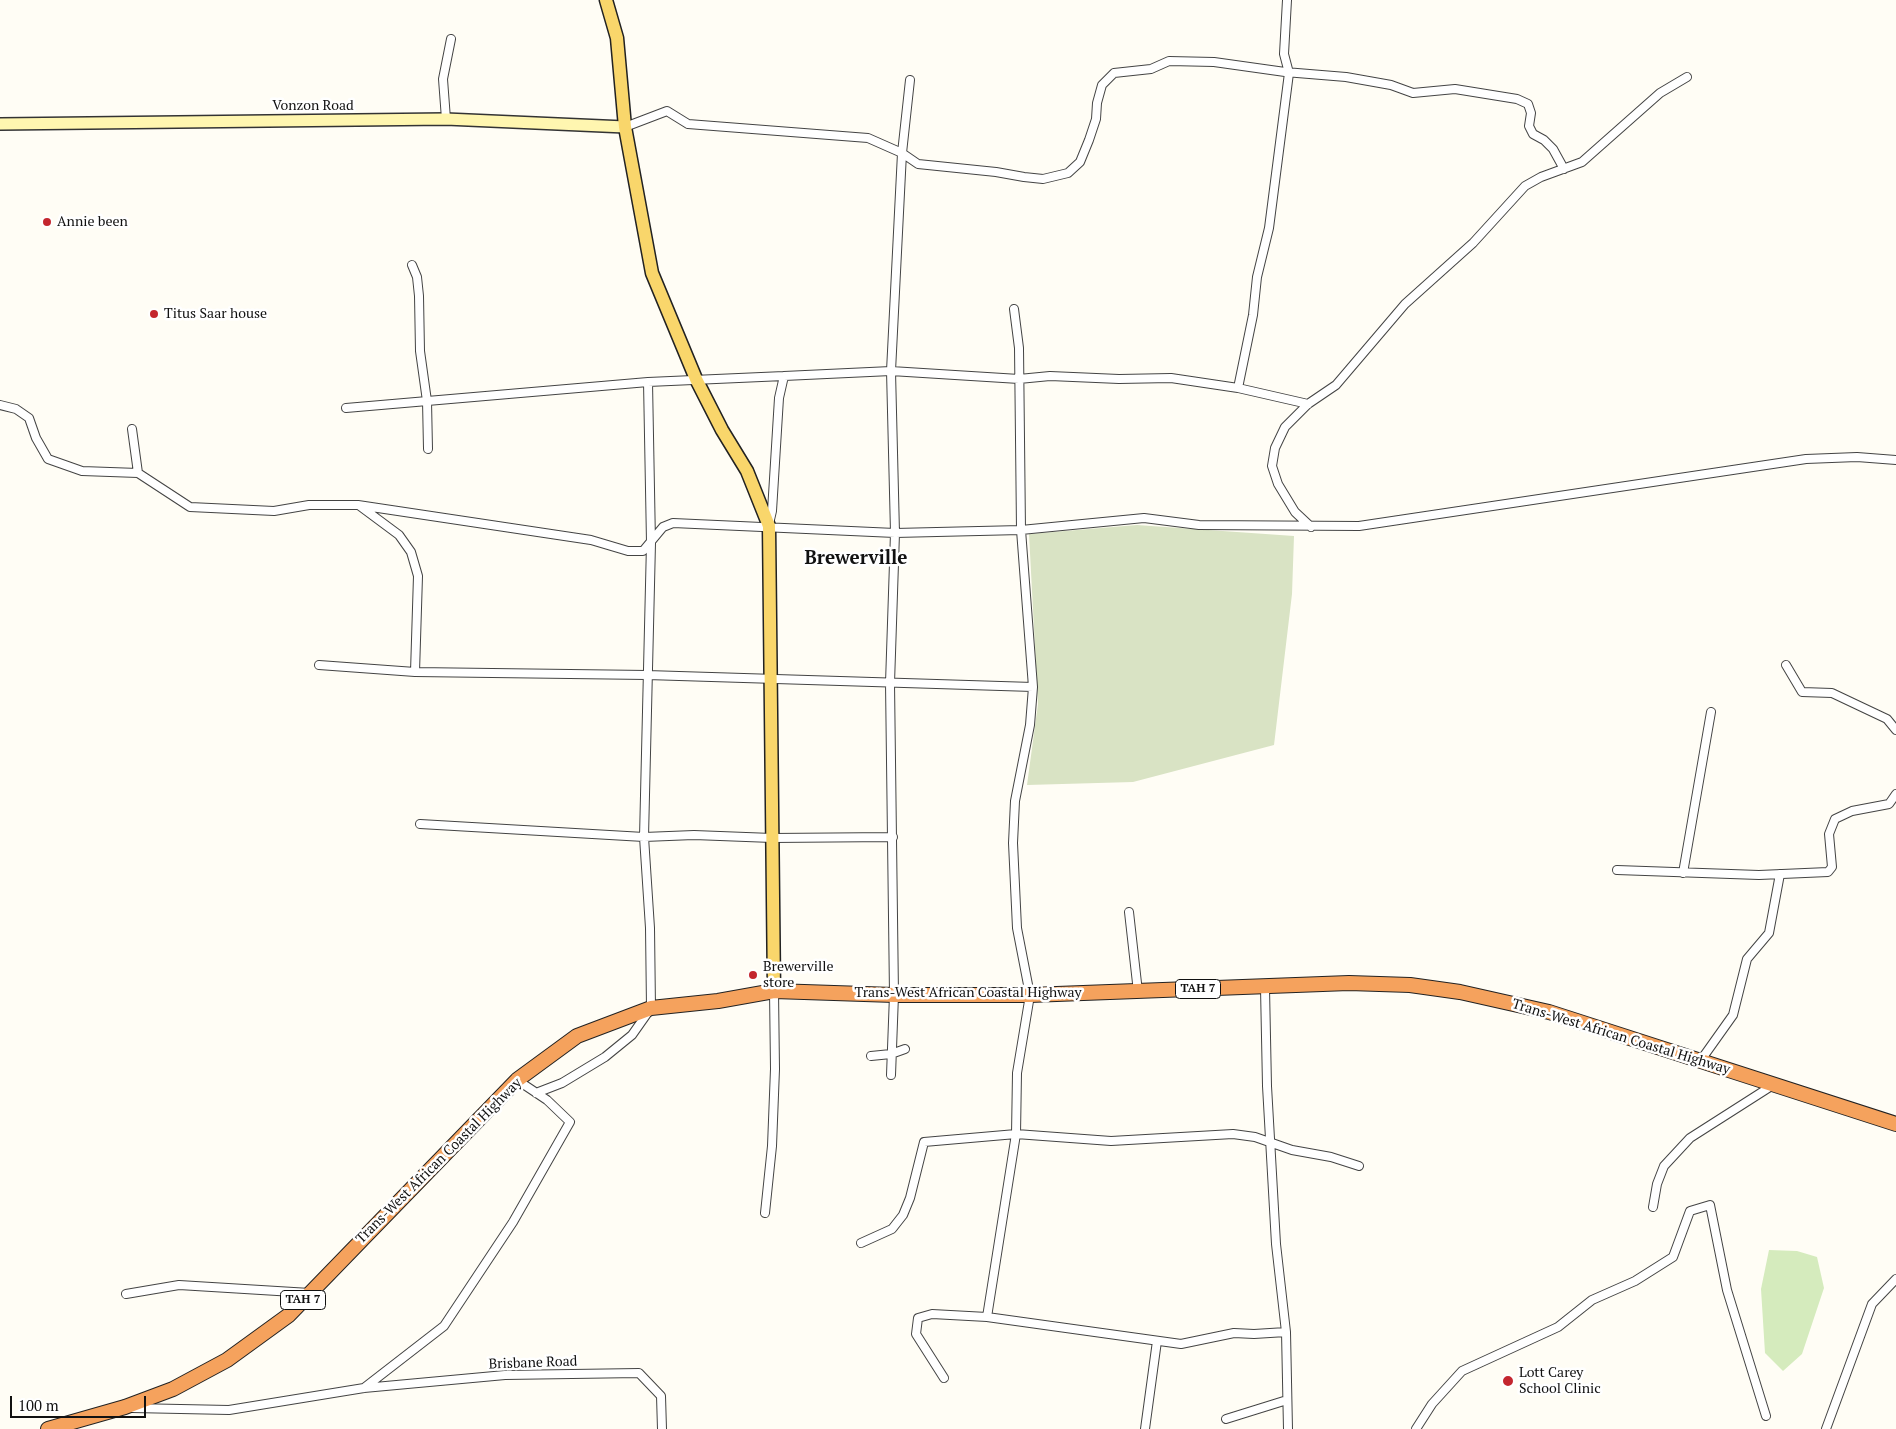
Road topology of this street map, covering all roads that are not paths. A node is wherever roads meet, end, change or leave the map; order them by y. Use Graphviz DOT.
graph roads {
  1 [pos="606,0"];
  2 [pos="1287,0"];
  3 [pos="451,39"];
  4 [pos="1289,72"];
  5 [pos="1687,77"];
  6 [pos="910,80"];
  7 [pos="446,118"];
  8 [pos="0,124"];
  9 [pos="625,127"];
  10 [pos="902,153"];
  11 [pos="1564,169"];
  12 [pos="412,265"];
  13 [pos="1014,310"];
  14 [pos="892,371"];
  15 [pos="784,376"];
  16 [pos="696,379"];
  17 [pos="1019,379"];
  18 [pos="648,382"];
  19 [pos="1238,388"];
  20 [pos="427,401"];
  21 [pos="1308,404"];
  22 [pos="0,405"];
  23 [pos="346,408"];
  24 [pos="132,429"];
  25 [pos="428,449"];
  26 [pos="1896,460"];
  27 [pos="138,473"];
  28 [pos="358,505"];
  29 [pos="769,526"];
  30 [pos="1311,526"];
  31 [pos="1021,530"];
  32 [pos="894,533"];
  33 [pos="651,543"];
  34 [pos="319,665"];
  35 [pos="1786,665"];
  36 [pos="415,672"];
  37 [pos="647,675"];
  38 [pos="770,680"];
  39 [pos="890,683"];
  40 [pos="1033,687"];
  41 [pos="1711,712"];
  42 [pos="1896,730"];
  43 [pos="1896,794"];
  44 [pos="420,824"];
  45 [pos="644,837"];
  46 [pos="892,837"];
  47 [pos="772,838"];
  48 [pos="1617,870"];
  49 [pos="1683,873"];
  50 [pos="1780,874"];
  51 [pos="1129,912"];
  52 [pos="1265,988"];
  53 [pos="774,991"];
  54 [pos="1138,992"];
  55 [pos="894,995"];
  56 [pos="1030,996"];
  57 [pos="651,1008"];
  58 [pos="905,1049"];
  59 [pos="891,1054"];
  60 [pos="872,1056"];
  61 [pos="1701,1060"];
  62 [pos="891,1075"];
  63 [pos="517,1080"];
  64 [pos="1773,1085"];
  65 [pos="536,1093"];
  66 [pos="1896,1124"];
  67 [pos="1016,1134"];
  68 [pos="1270,1142"];
  69 [pos="1359,1166"];
  70 [pos="1653,1207"];
  71 [pos="765,1213"];
  72 [pos="860,1243"];
  73 [pos="1896,1279"];
  74 [pos="310,1292"];
  75 [pos="126,1294"];
  76 [pos="986,1317"];
  77 [pos="1286,1332"];
  78 [pos="1157,1341"];
  79 [pos="944,1378"];
  80 [pos="364,1388"];
  81 [pos="1287,1400"];
  82 [pos="125,1407"];
  83 [pos="1766,1416"];
  84 [pos="1226,1419"];
  85 [pos="48,1429"];
  86 [pos="662,1429"];
  87 [pos="1145,1429"];
  88 [pos="1288,1429"];
  89 [pos="1416,1429"];
  90 [pos="1826,1429"];
  1 -- 9 [label="main road"];
  2 -- 4 [label="street"];
  3 -- 7 [label="street"];
  4 -- 10 [label="street"];
  4 -- 11 [label="street"];
  4 -- 19 [label="street"];
  5 -- 11 [label="street"];
  6 -- 10 [label="street"];
  7 -- 8 [label="street, Vonzon Road"];
  7 -- 9 [label="street, Vonzon Road"];
  9 -- 10 [label="street"];
  9 -- 16 [label="main road"];
  10 -- 14 [label="street"];
  11 -- 21 [label="street"];
  12 -- 20 [label="street"];
  13 -- 17 [label="street"];
  14 -- 15 [label="street"];
  14 -- 17 [label="street"];
  14 -- 32 [label="street"];
  15 -- 16 [label="street"];
  15 -- 29 [label="street"];
  16 -- 18 [label="street"];
  16 -- 29 [label="main road"];
  17 -- 19 [label="street"];
  17 -- 31 [label="street"];
  18 -- 20 [label="street"];
  18 -- 33 [label="street"];
  19 -- 21 [label="street"];
  20 -- 23 [label="street"];
  20 -- 25 [label="street"];
  21 -- 30 [label="street"];
  22 -- 27 [label="street"];
  24 -- 27 [label="street"];
  26 -- 30 [label="street"];
  27 -- 28 [label="street"];
  28 -- 33 [label="street"];
  28 -- 36 [label="street"];
  29 -- 32 [label="street"];
  29 -- 33 [label="street"];
  29 -- 38 [label="main road"];
  30 -- 31 [label="street"];
  31 -- 32 [label="street"];
  31 -- 40 [label="street"];
  32 -- 39 [label="street"];
  33 -- 37 [label="street"];
  34 -- 36 [label="street"];
  35 -- 42 [label="street"];
  36 -- 37 [label="street"];
  37 -- 38 [label="street"];
  37 -- 45 [label="street"];
  38 -- 39 [label="street"];
  38 -- 47 [label="main road"];
  39 -- 40 [label="street"];
  39 -- 46 [label="street"];
  40 -- 56 [label="street"];
  41 -- 49 [label="street"];
  43 -- 50 [label="street"];
  44 -- 45 [label="street"];
  45 -- 47 [label="street"];
  45 -- 57 [label="street"];
  46 -- 47 [label="street"];
  46 -- 55 [label="street"];
  47 -- 53 [label="main road"];
  48 -- 49 [label="street"];
  49 -- 50 [label="street"];
  50 -- 61 [label="street"];
  51 -- 54 [label="street"];
  52 -- 54 [label="highway, Trans-West African Coastal Highway / TAH 7"];
  52 -- 61 [label="highway, Trans-West African Coastal Highway / TAH 7"];
  52 -- 68 [label="street"];
  53 -- 55 [label="highway, Trans-West African Coastal Highway / TAH 7"];
  53 -- 57 [label="highway, Trans-West African Coastal Highway / TAH 7"];
  53 -- 71 [label="street"];
  54 -- 56 [label="highway, Trans-West African Coastal Highway / TAH 7"];
  55 -- 56 [label="highway, Trans-West African Coastal Highway / TAH 7"];
  55 -- 59 [label="street"];
  56 -- 67 [label="street"];
  57 -- 63 [label="highway, Trans-West African Coastal Highway / TAH 7"];
  57 -- 65 [label="street"];
  58 -- 59 [label="street"];
  59 -- 60 [label="street"];
  59 -- 62 [label="street"];
  61 -- 64 [label="highway, Trans-West African Coastal Highway / TAH 7"];
  63 -- 65 [label="street"];
  63 -- 74 [label="highway, Trans-West African Coastal Highway / TAH 7"];
  64 -- 66 [label="highway, Trans-West African Coastal Highway / TAH 7"];
  64 -- 70 [label="street"];
  65 -- 80 [label="street"];
  67 -- 68 [label="street"];
  67 -- 72 [label="street"];
  67 -- 76 [label="street"];
  68 -- 69 [label="street"];
  68 -- 77 [label="street"];
  73 -- 90 [label="street"];
  74 -- 75 [label="street"];
  74 -- 82 [label="highway, Trans-West African Coastal Highway / TAH 7"];
  76 -- 78 [label="street"];
  76 -- 79 [label="street"];
  77 -- 78 [label="street"];
  77 -- 81 [label="street"];
  78 -- 87 [label="street"];
  80 -- 82 [label="street, Brisbane Road"];
  80 -- 86 [label="street, Brisbane Road"];
  81 -- 84 [label="street"];
  81 -- 88 [label="street"];
  82 -- 85 [label="highway, Trans-West African Coastal Highway / TAH 7"];
  83 -- 89 [label="street"];
}
